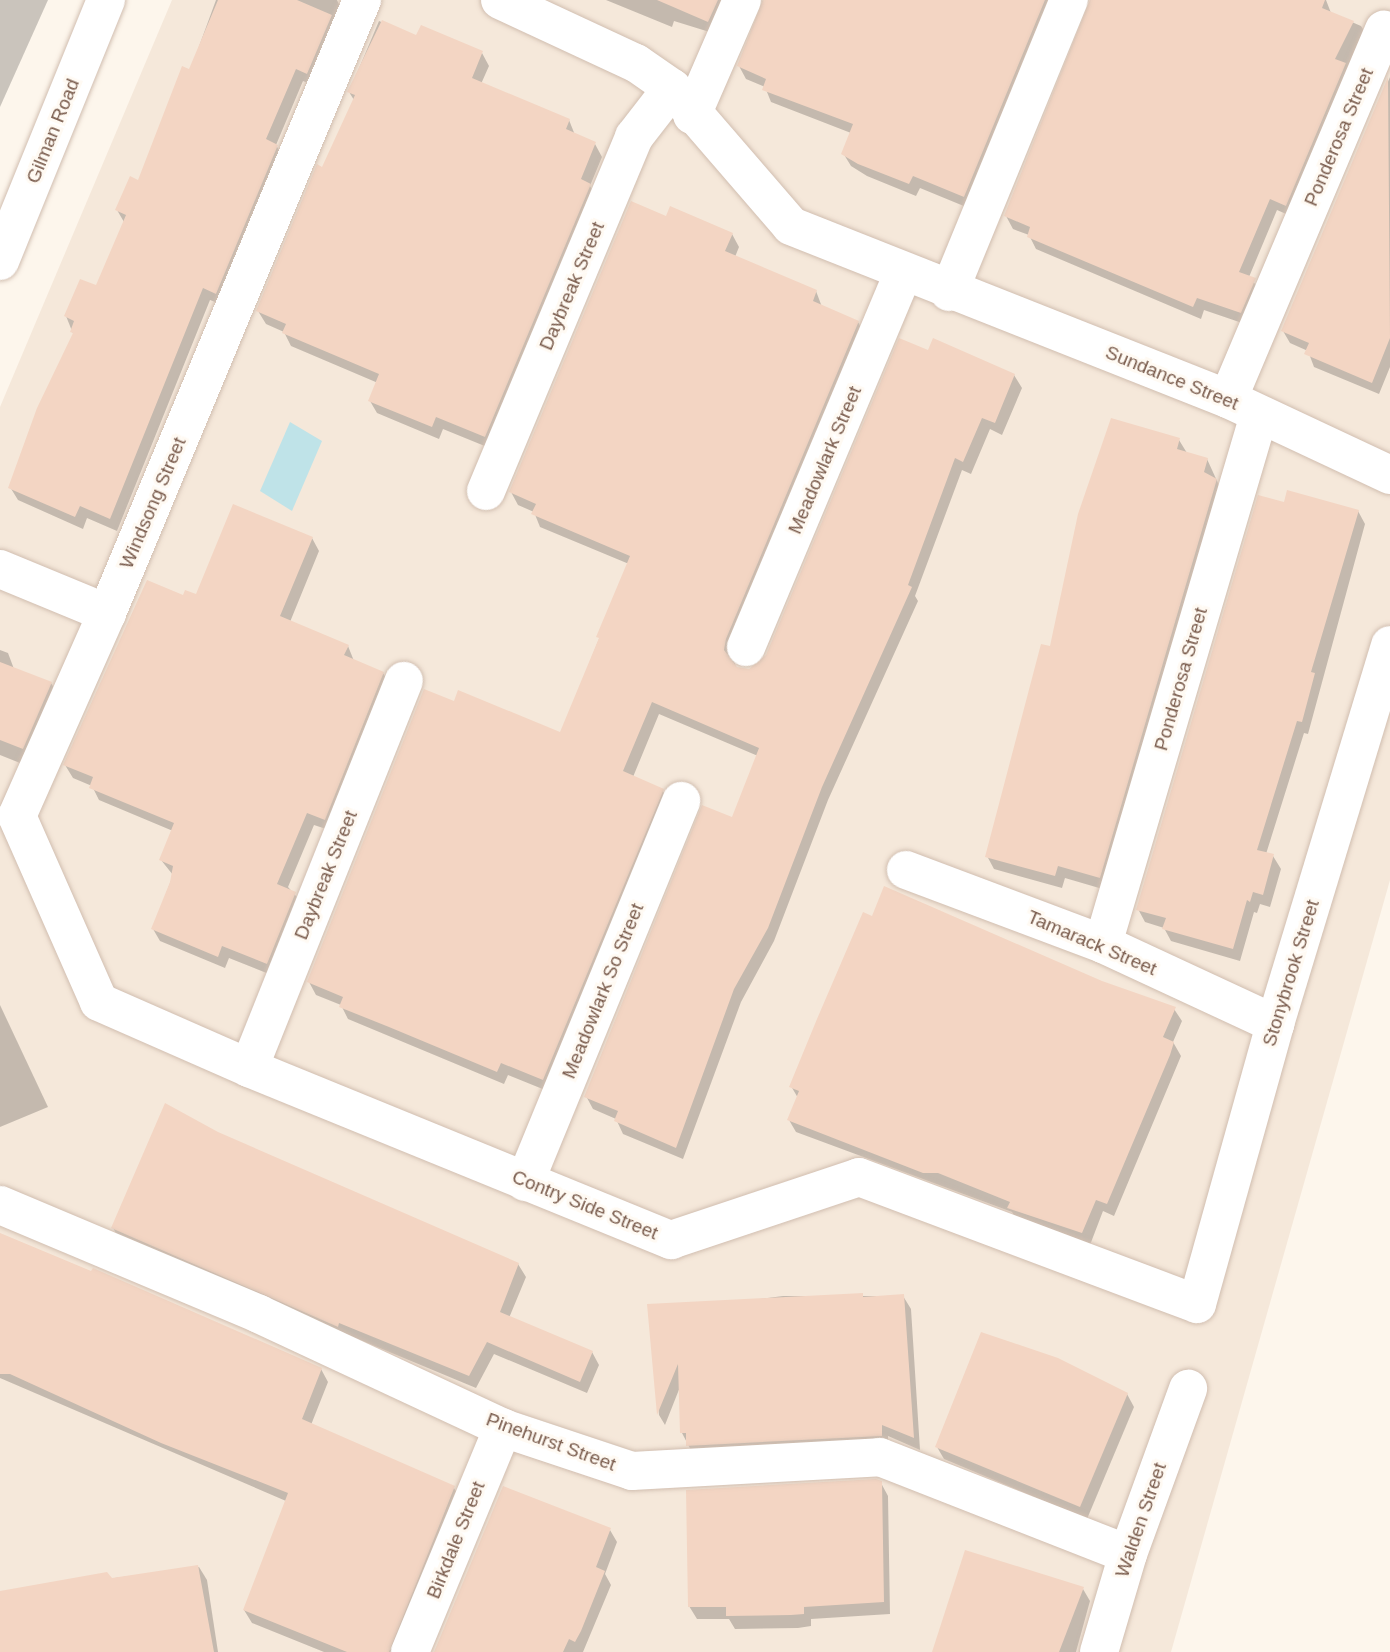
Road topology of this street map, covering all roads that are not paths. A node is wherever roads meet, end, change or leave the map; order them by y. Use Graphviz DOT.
graph roads {
  1 [pos="106,0"];
  2 [pos="362,0"];
  3 [pos="500,0"];
  4 [pos="742,0"];
  5 [pos="1069,0"];
  6 [pos="1384,30"];
  7 [pos="682,101"];
  8 [pos="0,261"];
  9 [pos="903,273"];
  10 [pos="949,292"];
  11 [pos="1243,407"];
  12 [pos="1390,475"];
  13 [pos="486,491"];
  14 [pos="0,569"];
  15 [pos="107,613"];
  16 [pos="1390,645"];
  17 [pos="746,648"];
  18 [pos="404,681"];
  19 [pos="681,801"];
  20 [pos="906,870"];
  21 [pos="1103,944"];
  22 [pos="99,1002"];
  23 [pos="1275,1024"];
  24 [pos="249,1068"];
  25 [pos="525,1182"];
  26 [pos="0,1205"];
  27 [pos="1197,1304"];
  28 [pos="1188,1389"];
  29 [pos="503,1427"];
  30 [pos="1128,1554"];
  31 [pos="410,1652"];
  32 [pos="1099,1652"];
  1 -- 8 [label="street, Gilman Road"];
  2 -- 15 [label="street, Windsong Street"];
  3 -- 7 [label="street"];
  4 -- 7 [label="street, Daybreak Street"];
  5 -- 10 [label="street"];
  6 -- 11 [label="street, Ponderosa Street"];
  7 -- 9 [label="street"];
  7 -- 13 [label="street, Daybreak Street"];
  9 -- 10 [label="street"];
  9 -- 17 [label="street, Meadowlark Street"];
  10 -- 11 [label="street, Sundance Street"];
  11 -- 12 [label="street, Sundance Street"];
  11 -- 21 [label="street, Ponderosa Street"];
  14 -- 15 [label="street"];
  15 -- 22 [label="street, Windsong Street"];
  16 -- 23 [label="street, Stonybrook Street"];
  18 -- 24 [label="street, Daybreak Street"];
  19 -- 25 [label="street, Meadowlark So Street"];
  20 -- 21 [label="street, Tamarack Street"];
  21 -- 23 [label="street, Tamarack Street"];
  22 -- 24 [label="street, Contry Side Street"];
  23 -- 27 [label="street, Stonybrook Street"];
  24 -- 25 [label="street, Contry Side Street"];
  25 -- 27 [label="street, Contry Side Street"];
  26 -- 29 [label="street, Pinehurst Street"];
  28 -- 30 [label="street, Walden Street"];
  29 -- 30 [label="street, Pinehurst Street"];
  29 -- 31 [label="street, Birkdale Street"];
  30 -- 32 [label="street, Walden Street"];
}
